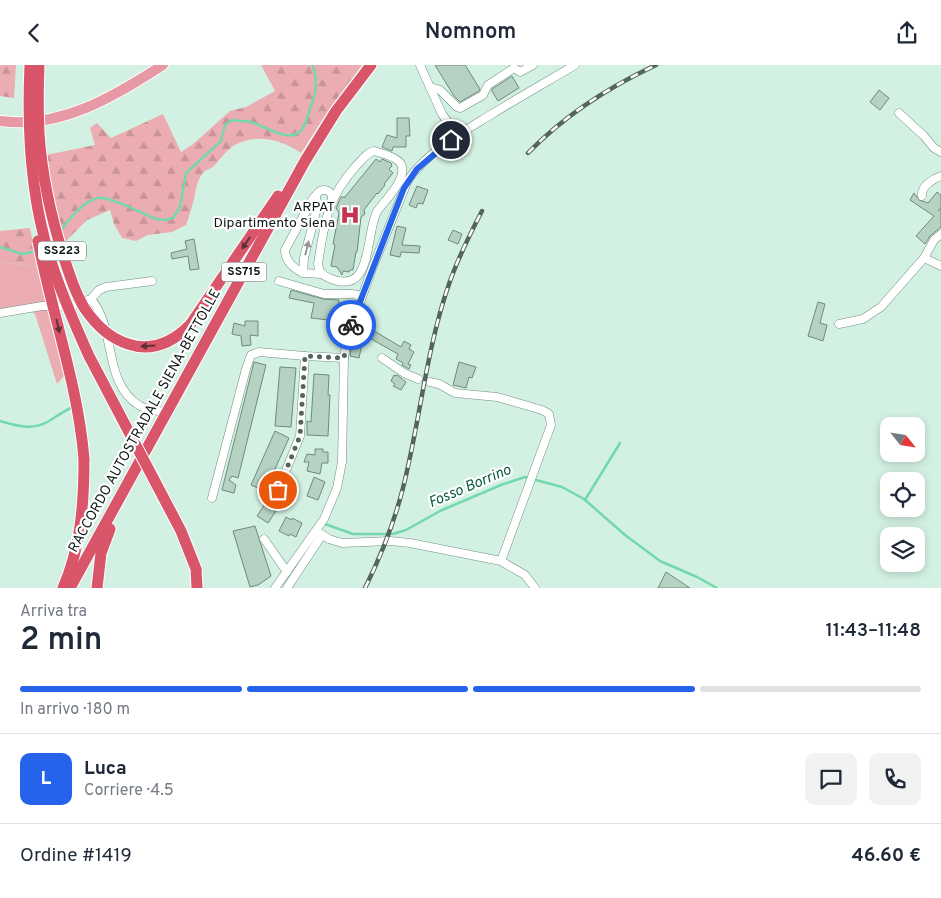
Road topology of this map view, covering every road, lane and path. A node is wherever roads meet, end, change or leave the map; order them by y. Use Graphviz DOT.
graph roads {
  1 [pos="26,65"];
  2 [pos="30,65"];
  3 [pos="34,65"];
  4 [pos="39,65"];
  5 [pos="163,65"];
  6 [pos="371,65"];
  7 [pos="420,65"];
  8 [pos="533,65"];
  9 [pos="575,65"];
  10 [pos="430,87"];
  11 [pos="899,113"];
  12 [pos="0,121"];
  13 [pos="458,136"];
  14 [pos="941,152"];
  15 [pos="305,161"];
  16 [pos="941,176"];
  17 [pos="922,196"];
  18 [pos="317,200"];
  19 [pos="332,201"];
  20 [pos="374,216"];
  21 [pos="390,221"];
  22 [pos="941,234"];
  23 [pos="924,258"];
  24 [pos="941,267"];
  25 [pos="303,273"];
  26 [pos="322,274"];
  27 [pos="152,281"];
  28 [pos="279,281"];
  29 [pos="64,296"];
  30 [pos="362,296"];
  31 [pos="91,299"];
  32 [pos="0,313"];
  33 [pos="839,324"];
  34 [pos="305,356"];
  35 [pos="382,357"];
  36 [pos="344,358"];
  37 [pos="418,379"];
  38 [pos="430,382"];
  39 [pos="183,383"];
  40 [pos="166,413"];
  41 [pos="278,490"];
  42 [pos="212,498"];
  43 [pos="319,533"];
  44 [pos="264,539"];
  45 [pos="501,561"];
  46 [pos="287,572"];
  47 [pos="63,588"];
  48 [pos="70,588"];
  49 [pos="97,588"];
  50 [pos="197,588"];
  51 [pos="275,588"];
  52 [pos="287,588"];
  53 [pos="535,588"];
  1 -- 47 [label="highway, SS223, one-way, bridge"];
  2 -- 29 [label="highway, SS223, bridge"];
  3 -- 29 [label="highway, SS223, bridge"];
  15 -- 4 [label="highway, SS223, one-way, bridge"];
  5 -- 12 [label="main road"];
  6 -- 15 [label="highway, RACCORDO AUTOSTRADALE SIENA-BETTOLLE / SS715"];
  7 -- 10 [label="street"];
  8 -- 10 [label="street"];
  9 -- 13 [label="street"];
  10 -- 13 [label="street"];
  11 -- 14 [label="street"];
  13 -- 21 [label="street"];
  15 -- 39 [label="highway, RACCORDO AUTOSTRADALE SIENA-BETTOLLE / SS715"];
  16 -- 17 [label="street"];
  18 -- 19 [label="street"];
  18 -- 19 [label="street"];
  25 -- 18 [label="street, one-way"];
  18 -- 25 [label="street"];
  19 -- 20 [label="street"];
  19 -- 26 [label="street"];
  20 -- 21 [label="street"];
  20 -- 26 [label="street"];
  21 -- 30 [label="street"];
  22 -- 23 [label="street"];
  23 -- 24 [label="street"];
  23 -- 33 [label="street"];
  25 -- 26 [label="street"];
  27 -- 31 [label="street"];
  28 -- 30 [label="street"];
  29 -- 50 [label="highway, SS223, bridge"];
  30 -- 36 [label="street"];
  31 -- 32 [label="street"];
  31 -- 40 [label="street"];
  34 -- 36 [label="street"];
  34 -- 41 [label="street"];
  34 -- 42 [label="street"];
  35 -- 37 [label="street"];
  36 -- 43 [label="street"];
  38 -- 45 [label="street"];
  39 -- 40 [label="highway, RACCORDO AUTOSTRADALE SIENA-BETTOLLE / SS715"];
  39 -- 49 [label="highway"];
  40 -- 48 [label="highway, RACCORDO AUTOSTRADALE SIENA-BETTOLLE / SS715"];
  43 -- 45 [label="street"];
  43 -- 46 [label="street"];
  43 -- 52 [label="street"];
  44 -- 46 [label="street"];
  45 -- 53 [label="street"];
  46 -- 51 [label="street"];
}
